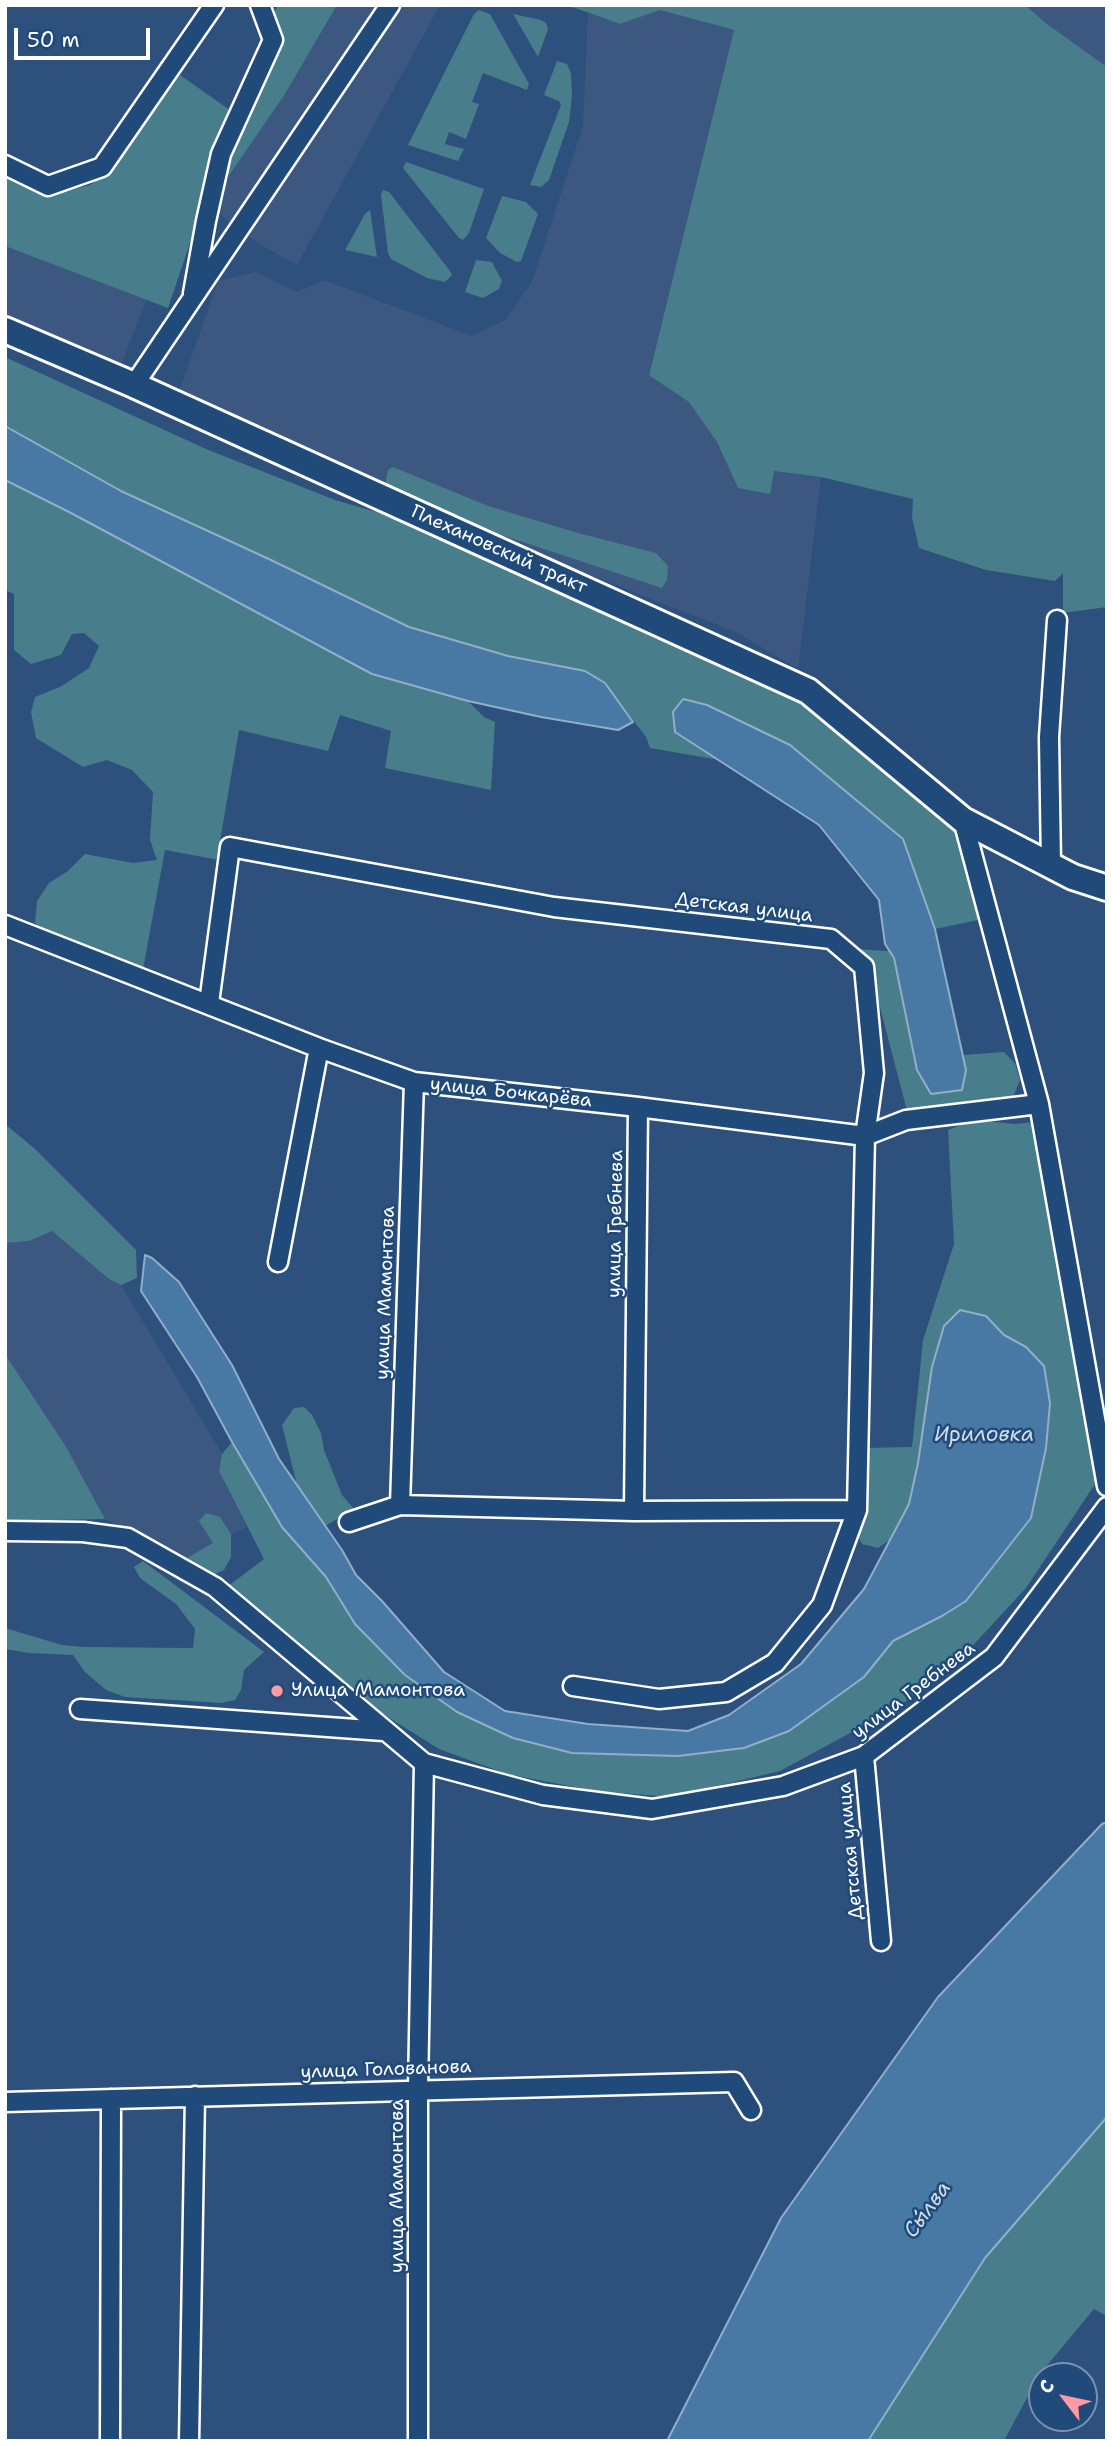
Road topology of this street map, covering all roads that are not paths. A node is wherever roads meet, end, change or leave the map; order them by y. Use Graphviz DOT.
graph roads {
  1 [pos="214,5"];
  2 [pos="260,5"];
  3 [pos="390,5"];
  4 [pos="5,165"];
  5 [pos="191,299"];
  6 [pos="5,330"];
  7 [pos="134,385"];
  8 [pos="1057,620"];
  9 [pos="964,820"];
  10 [pos="1051,865"];
  11 [pos="1107,888"];
  12 [pos="5,925"];
  13 [pos="209,1003"];
  14 [pos="319,1048"];
  15 [pos="414,1082"];
  16 [pos="1039,1104"];
  17 [pos="638,1107"];
  18 [pos="865,1136"];
  19 [pos="278,1262"];
  20 [pos="1107,1486"];
  21 [pos="400,1505"];
  22 [pos="1107,1507"];
  23 [pos="857,1510"];
  24 [pos="634,1511"];
  25 [pos="349,1522"];
  26 [pos="5,1531"];
  27 [pos="573,1686"];
  28 [pos="80,1709"];
  29 [pos="383,1731"];
  30 [pos="864,1756"];
  31 [pos="424,1763"];
  32 [pos="881,1941"];
  33 [pos="418,2090"];
  34 [pos="195,2096"];
  35 [pos="111,2099"];
  36 [pos="5,2102"];
  37 [pos="751,2110"];
  38 [pos="110,2441"];
  39 [pos="189,2441"];
  40 [pos="418,2441"];
  1 -- 4 [label="street"];
  2 -- 5 [label="street"];
  3 -- 5 [label="street"];
  5 -- 7 [label="street"];
  6 -- 7 [label="street, Плехановский тракт"];
  7 -- 9 [label="street, Плехановский тракт"];
  8 -- 10 [label="street"];
  9 -- 10 [label="street"];
  9 -- 16 [label="street"];
  10 -- 11 [label="street"];
  12 -- 13 [label="street, улица Бочкарёва"];
  13 -- 14 [label="street, улица Бочкарёва"];
  13 -- 18 [label="street, Детская улица"];
  14 -- 15 [label="street, улица Бочкарёва"];
  14 -- 19 [label="street"];
  15 -- 17 [label="street, улица Бочкарёва"];
  15 -- 21 [label="street, улица Мамонтова"];
  16 -- 18 [label="street, улица Бочкарёва"];
  16 -- 20 [label="street"];
  17 -- 18 [label="street, улица Бочкарёва"];
  17 -- 24 [label="street, улица Гребнева"];
  18 -- 23 [label="street, Детская улица"];
  21 -- 24 [label="street"];
  21 -- 25 [label="street"];
  22 -- 30 [label="street, улица Гребнева"];
  23 -- 24 [label="street"];
  23 -- 27 [label="street"];
  26 -- 29 [label="street, улица Гребнева"];
  28 -- 29 [label="street"];
  29 -- 31 [label="street, улица Гребнева"];
  30 -- 31 [label="street, улица Гребнева"];
  30 -- 32 [label="street, Детская улица"];
  31 -- 33 [label="street, улица Мамонтова"];
  33 -- 34 [label="street, улица Голованова"];
  33 -- 37 [label="street, улица Голованова"];
  33 -- 40 [label="street, улица Мамонтова"];
  34 -- 35 [label="street, улица Голованова"];
  34 -- 39 [label="street"];
  35 -- 36 [label="street, улица Голованова"];
  35 -- 38 [label="street"];
}
